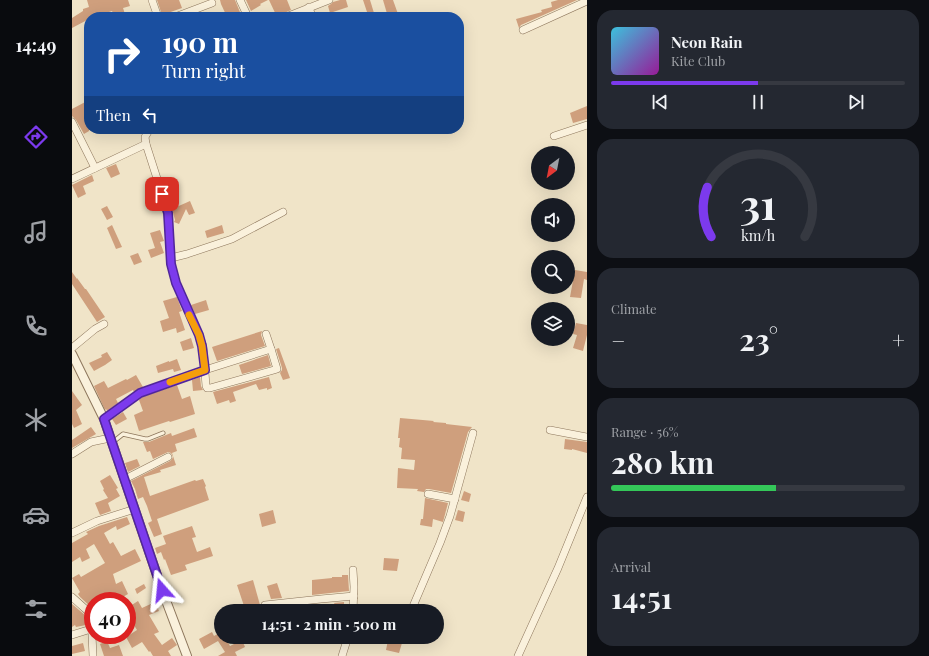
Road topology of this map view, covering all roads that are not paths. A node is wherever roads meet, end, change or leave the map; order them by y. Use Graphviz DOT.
graph roads {
  1 [pos="152,0"];
  2 [pos="240,0"];
  3 [pos="329,0"];
  4 [pos="587,1"];
  5 [pos="212,3"];
  6 [pos="309,8"];
  7 [pos="156,12"];
  8 [pos="188,12"];
  9 [pos="246,12"];
  10 [pos="299,12"];
  11 [pos="310,12"];
  12 [pos="523,30"];
  13 [pos="72,122"];
  14 [pos="587,125"];
  15 [pos="147,134"];
  16 [pos="554,136"];
  17 [pos="146,144"];
  18 [pos="95,168"];
  19 [pos="72,179"];
  20 [pos="283,212"];
  21 [pos="171,258"];
  22 [pos="104,324"];
  23 [pos="266,334"];
  24 [pos="72,348"];
  25 [pos="271,349"];
  26 [pos="72,354"];
  27 [pos="74,363"];
  28 [pos="205,370"];
  29 [pos="104,419"];
  30 [pos="550,430"];
  31 [pos="163,433"];
  32 [pos="473,433"];
  33 [pos="587,437"];
  34 [pos="111,441"];
  35 [pos="72,454"];
  36 [pos="168,457"];
  37 [pos="125,479"];
  38 [pos="428,494"];
  39 [pos="587,497"];
  40 [pos="455,499"];
  41 [pos="135,509"];
  42 [pos="72,534"];
  43 [pos="353,570"];
  44 [pos="354,596"];
  45 [pos="72,597"];
  46 [pos="281,604"];
  47 [pos="355,604"];
  48 [pos="414,604"];
  49 [pos="84,608"];
  50 [pos="84,631"];
  51 [pos="72,635"];
  52 [pos="92,644"];
  53 [pos="346,644"];
  54 [pos="93,656"];
  55 [pos="187,656"];
  56 [pos="342,656"];
  57 [pos="518,656"];
  1 -- 7 [label="street"];
  2 -- 9 [label="street"];
  3 -- 6 [label="street"];
  4 -- 12 [label="street"];
  5 -- 8 [label="street"];
  6 -- 10 [label="street"];
  6 -- 11 [label="street"];
  13 -- 18 [label="street"];
  14 -- 16 [label="street"];
  15 -- 17 [label="street"];
  17 -- 18 [label="street"];
  17 -- 21 [label="street"];
  18 -- 19 [label="street"];
  20 -- 21 [label="street"];
  21 -- 28 [label="street"];
  22 -- 24 [label="street"];
  23 -- 25 [label="street"];
  25 -- 28 [label="street"];
  25 -- 28 [label="street"];
  26 -- 27 [label="street"];
  27 -- 29 [label="street"];
  28 -- 29 [label="street"];
  29 -- 34 [label="street"];
  30 -- 33 [label="street"];
  31 -- 34 [label="lane"];
  32 -- 40 [label="street"];
  34 -- 35 [label="street"];
  34 -- 37 [label="street"];
  36 -- 37 [label="street"];
  37 -- 41 [label="street"];
  38 -- 40 [label="street"];
  39 -- 57 [label="street"];
  40 -- 48 [label="street"];
  41 -- 42 [label="street"];
  41 -- 55 [label="street"];
  43 -- 44 [label="street"];
  44 -- 46 [label="street"];
  44 -- 47 [label="street"];
  45 -- 49 [label="street"];
  50 -- 51 [label="street"];
  52 -- 54 [label="street"];
  53 -- 56 [label="street"];
}
